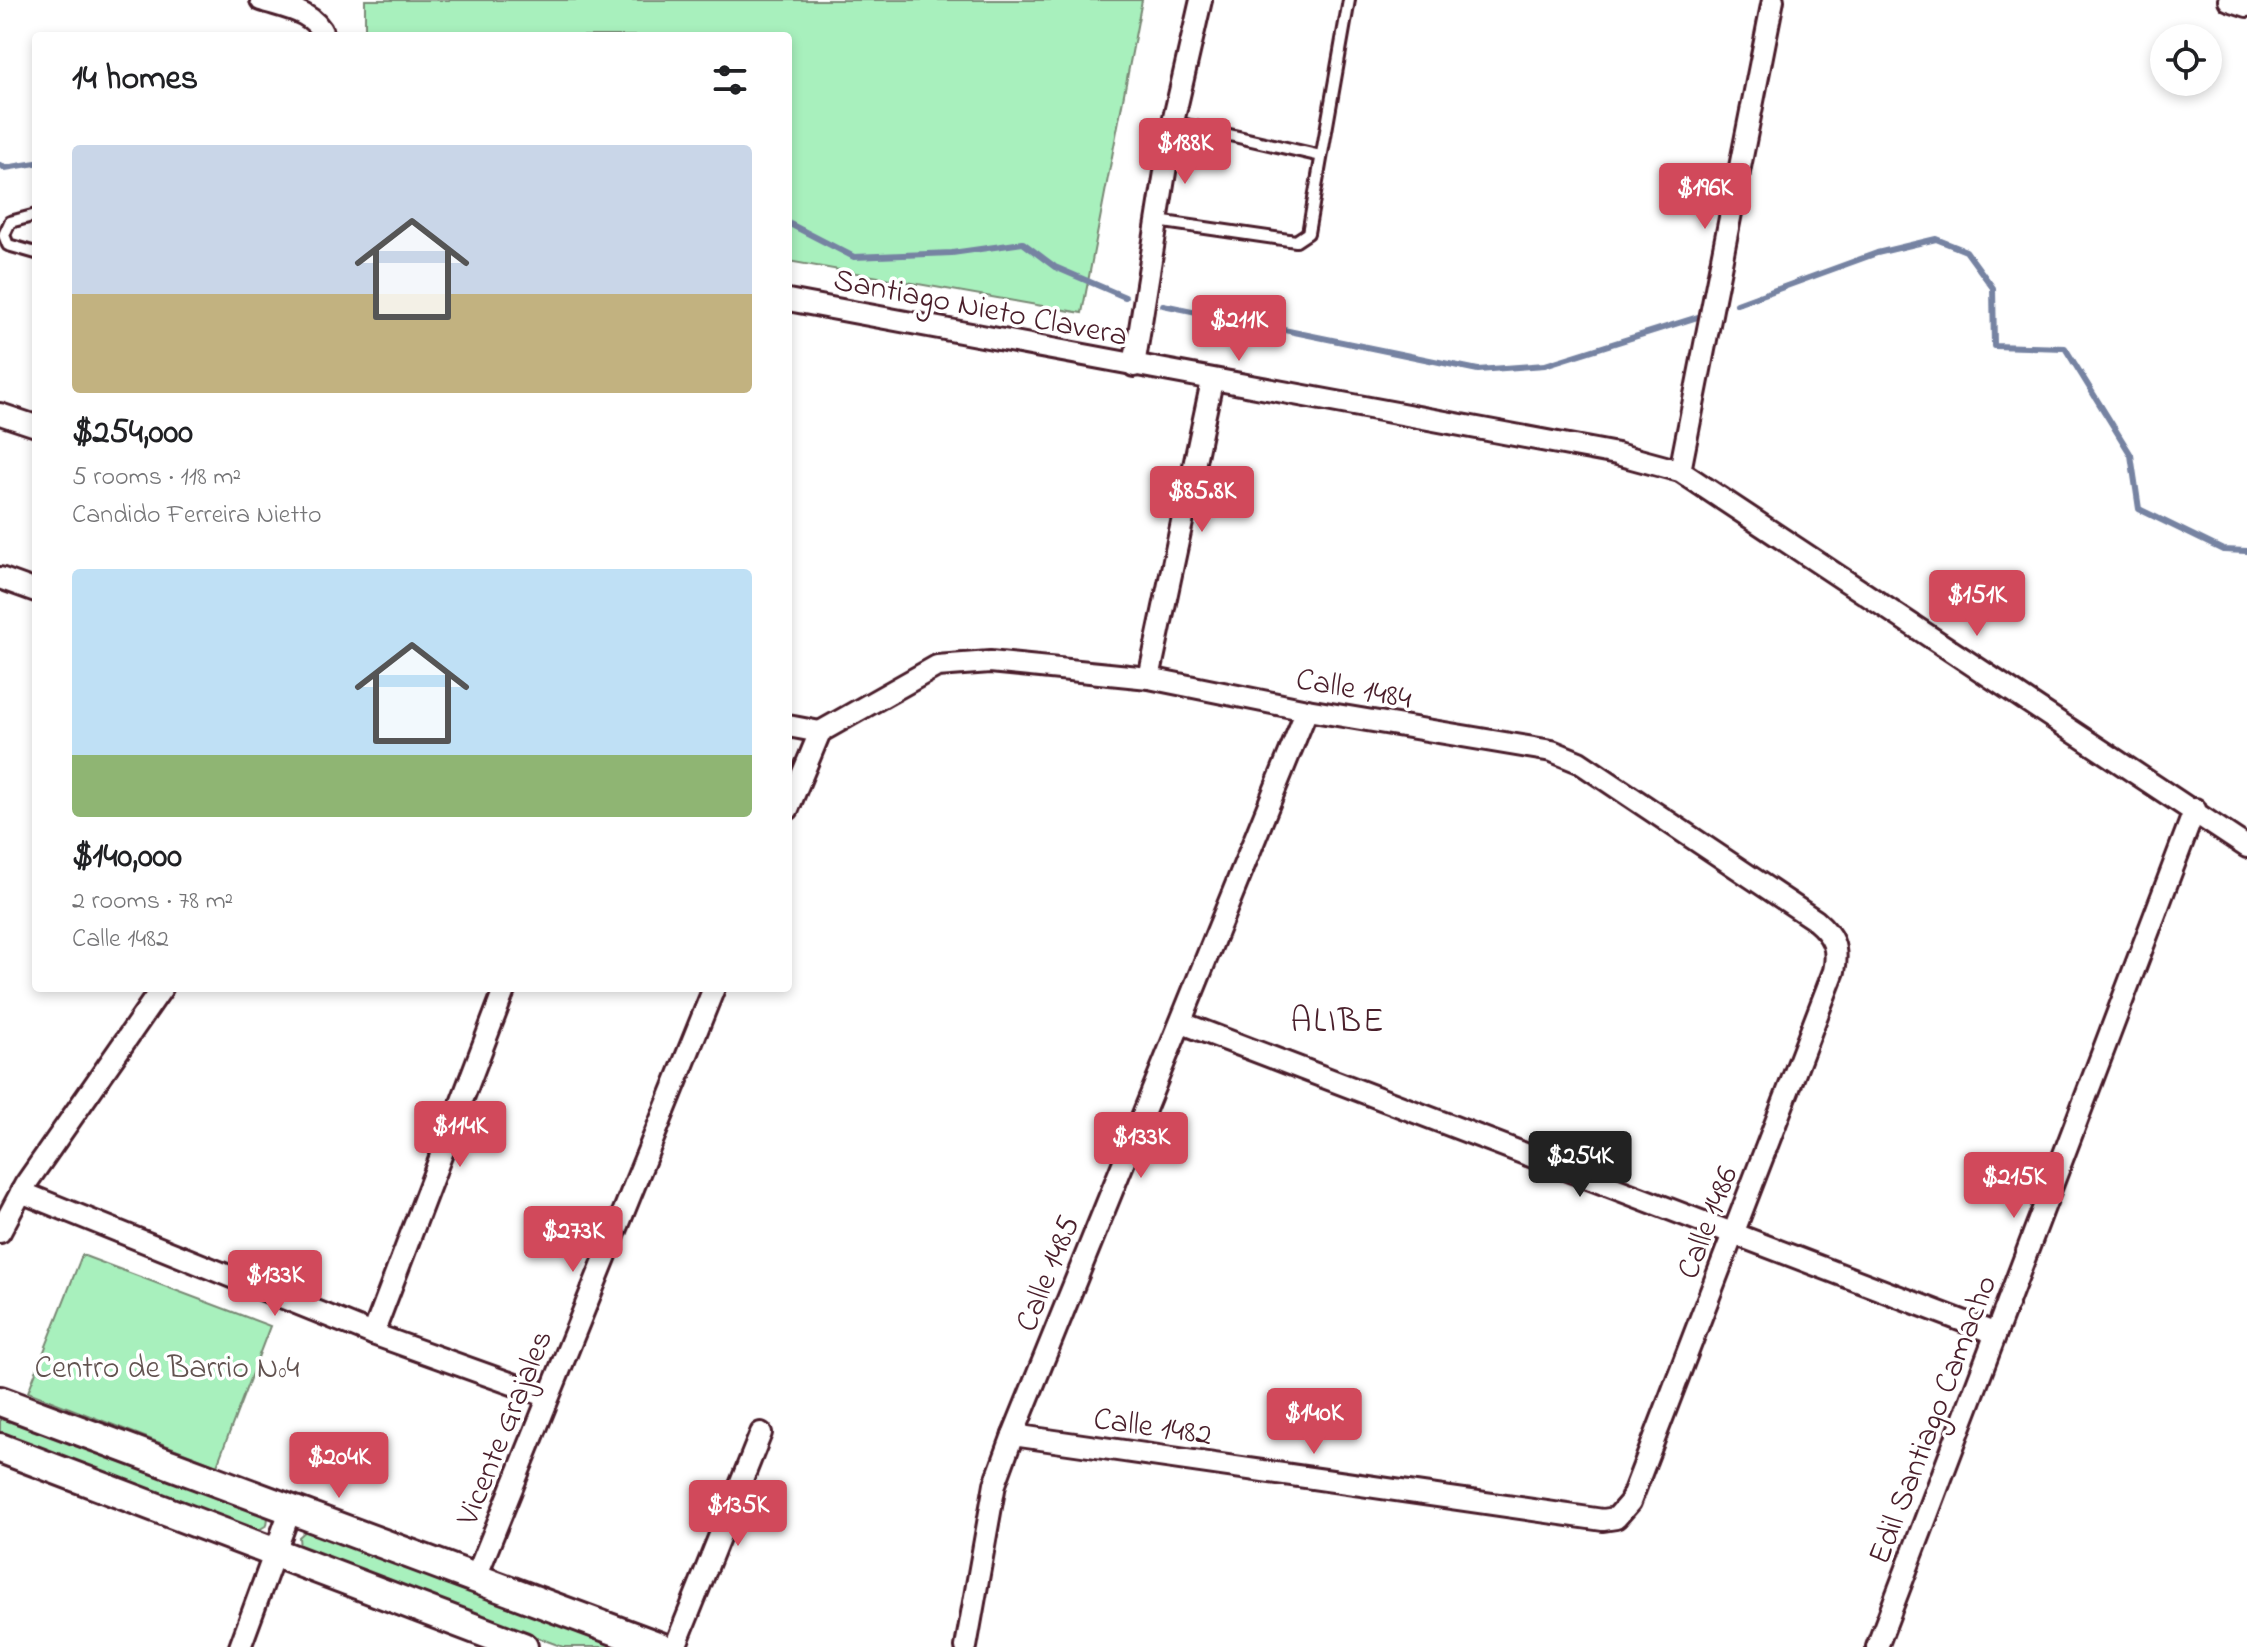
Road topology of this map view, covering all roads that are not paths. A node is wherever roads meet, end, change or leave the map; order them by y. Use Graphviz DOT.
graph roads {
  1 [pos="261,0"];
  2 [pos="1201,0"];
  3 [pos="1349,0"];
  4 [pos="1773,0"];
  5 [pos="2229,0"];
  6 [pos="2247,6"];
  7 [pos="321,30"];
  8 [pos="1173,122"];
  9 [pos="1321,156"];
  10 [pos="32,216"];
  11 [pos="1157,221"];
  12 [pos="32,252"];
  13 [pos="792,301"];
  14 [pos="1134,366"];
  15 [pos="1212,381"];
  16 [pos="0,414"];
  17 [pos="32,425"];
  18 [pos="1680,471"];
  19 [pos="0,578"];
  20 [pos="32,590"];
  21 [pos="1149,678"];
  22 [pos="1307,710"];
  23 [pos="792,727"];
  24 [pos="820,732"];
  25 [pos="792,799"];
  26 [pos="2195,809"];
  27 [pos="2247,847"];
  28 [pos="1835,943"];
  29 [pos="159,992"];
  30 [pos="503,992"];
  31 [pos="712,992"];
  32 [pos="1182,1023"];
  33 [pos="21,1192"];
  34 [pos="0,1232"];
  35 [pos="1734,1234"];
  36 [pos="1994,1333"];
  37 [pos="373,1334"];
  38 [pos="546,1396"];
  39 [pos="0,1401"];
  40 [pos="761,1433"];
  41 [pos="1013,1435"];
  42 [pos="0,1448"];
  43 [pos="290,1511"];
  44 [pos="1616,1518"];
  45 [pos="274,1552"];
  46 [pos="476,1577"];
  47 [pos="240,1647"];
  48 [pos="523,1647"];
  49 [pos="659,1647"];
  50 [pos="675,1647"];
  51 [pos="966,1647"];
  52 [pos="1877,1647"];
  1 -- 7 [label="street"];
  2 -- 8 [label="street"];
  3 -- 9 [label="lane"];
  4 -- 18 [label="street"];
  5 -- 6 [label="street"];
  8 -- 9 [label="lane"];
  8 -- 11 [label="street"];
  9 -- 11 [label="lane"];
  10 -- 12 [label="lane"];
  11 -- 14 [label="street"];
  13 -- 14 [label="street, Santiago Nieto Clavera"];
  14 -- 15 [label="street, Santiago Nieto Clavera"];
  15 -- 18 [label="street, Santiago Nieto Clavera"];
  15 -- 21 [label="street"];
  16 -- 17 [label="street"];
  18 -- 26 [label="street, Santiago Nieto Clavera"];
  19 -- 20 [label="street"];
  21 -- 22 [label="street, Calle 1484"];
  21 -- 24 [label="street, Calle 1484"];
  22 -- 28 [label="street, Calle 1484"];
  22 -- 32 [label="street, Calle 1485"];
  23 -- 24 [label="street"];
  24 -- 25 [label="street"];
  26 -- 27 [label="street, Santiago Nieto Clavera"];
  26 -- 36 [label="street, Edil Santiago Camacho"];
  28 -- 35 [label="street, Calle 1486"];
  29 -- 33 [label="street"];
  30 -- 37 [label="street"];
  31 -- 38 [label="street, Vicente Grajales"];
  32 -- 35 [label="street"];
  32 -- 41 [label="street, Calle 1485"];
  33 -- 34 [label="street"];
  33 -- 37 [label="street"];
  35 -- 36 [label="street"];
  35 -- 44 [label="street, Calle 1486"];
  36 -- 52 [label="street, Edil Santiago Camacho"];
  37 -- 38 [label="street"];
  38 -- 46 [label="street, Vicente Grajales"];
  39 -- 43 [label="street"];
  40 -- 50 [label="street"];
  41 -- 44 [label="street, Calle 1482"];
  41 -- 51 [label="street, Calle 1485"];
  42 -- 45 [label="street"];
  43 -- 45 [label="street"];
  43 -- 46 [label="street"];
  45 -- 47 [label="street"];
  45 -- 48 [label="street"];
  46 -- 49 [label="street"];
}
